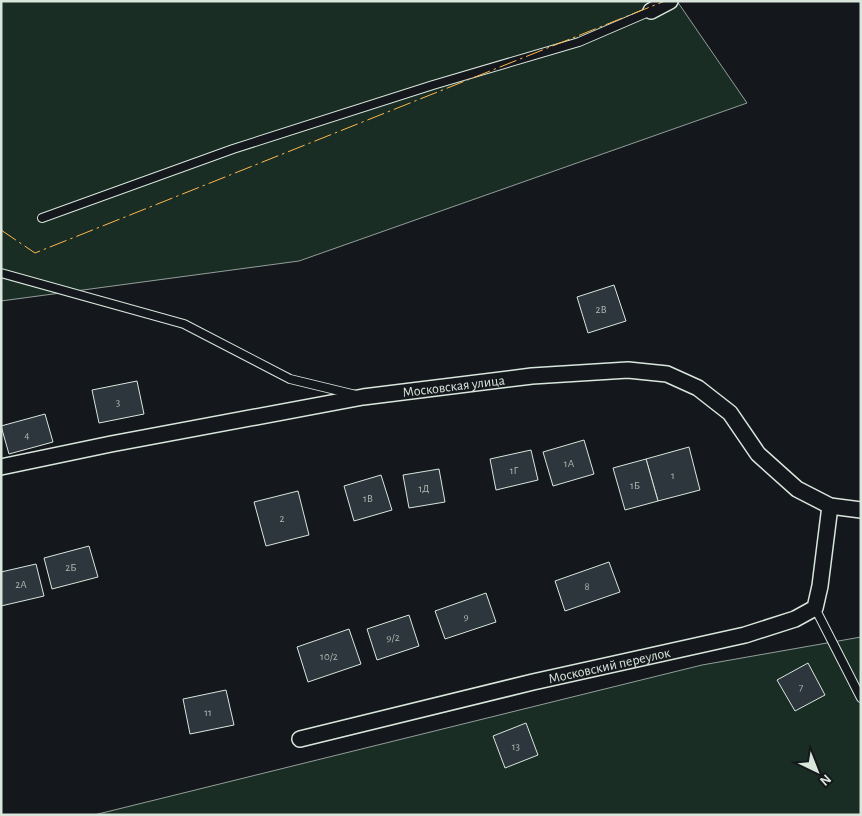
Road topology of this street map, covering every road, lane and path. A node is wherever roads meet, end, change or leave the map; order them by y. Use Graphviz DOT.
graph roads {
  1 [pos="670,1"];
  2 [pos="651,11"];
  3 [pos="42,218"];
  4 [pos="1,273"];
  5 [pos="363,397"];
  6 [pos="1,467"];
  7 [pos="830,506"];
  8 [pos="861,510"];
  9 [pos="815,608"];
  10 [pos="861,698"];
  11 [pos="300,740"];
  1 -- 2 [label="street"];
  2 -- 3 [label="lane"];
  4 -- 5 [label="lane"];
  5 -- 6 [label="street, Московская улица"];
  5 -- 7 [label="street, Московская улица"];
  7 -- 8 [label="street, Московская улица"];
  7 -- 9 [label="street"];
  9 -- 10 [label="lane"];
  9 -- 11 [label="street, Московский переулок"];
}
